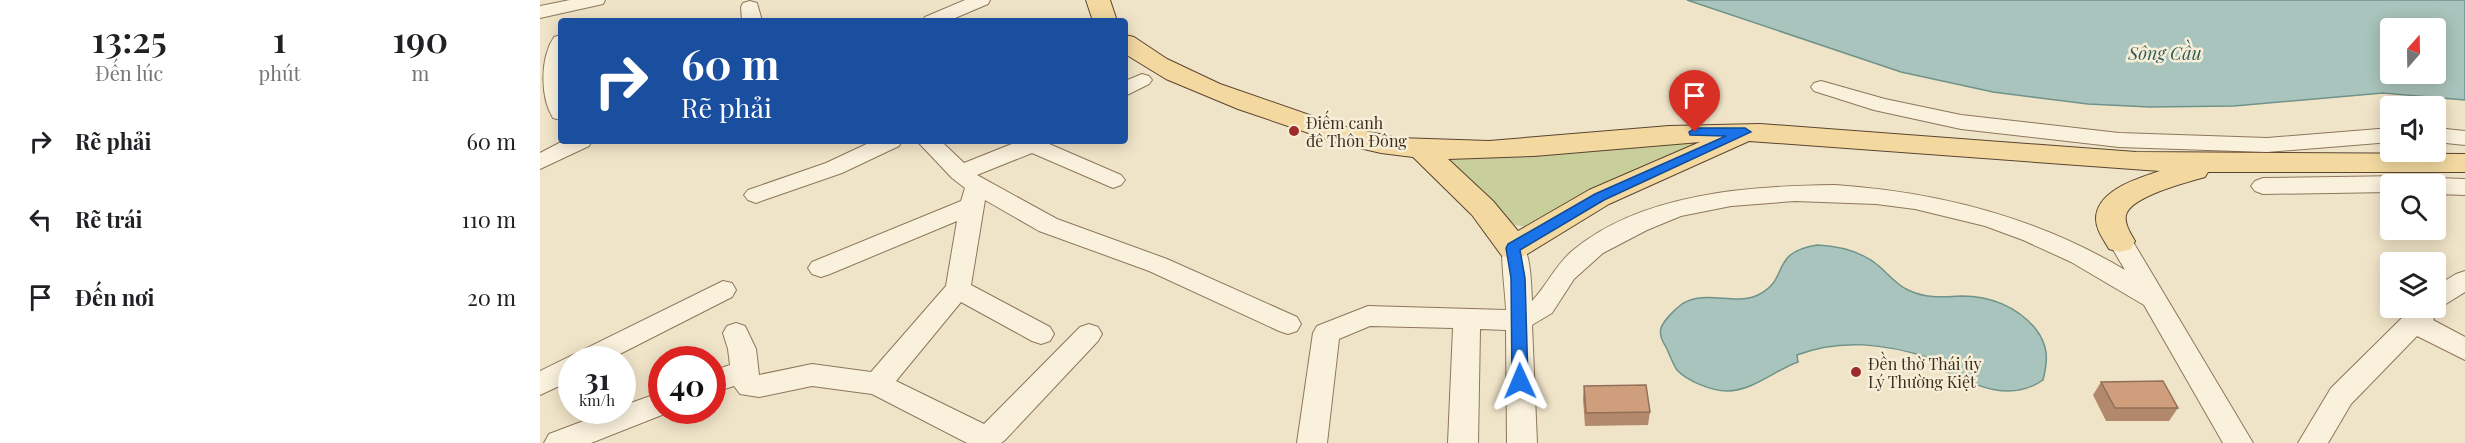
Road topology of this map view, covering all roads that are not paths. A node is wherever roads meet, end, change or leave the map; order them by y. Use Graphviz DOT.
graph roads {
  1 [pos="596,0"];
  2 [pos="981,0"];
  3 [pos="566,9"];
  4 [pos="540,12"];
  5 [pos="939,18"];
  6 [pos="1128,44"];
  7 [pos="558,54"];
  8 [pos="1821,87"];
  9 [pos="558,110"];
  10 [pos="1745,132"];
  11 [pos="2380,136"];
  12 [pos="2446,136"];
  13 [pos="2465,138"];
  14 [pos="575,144"];
  15 [pos="885,144"];
  16 [pos="931,144"];
  17 [pos="1033,144"];
  18 [pos="1036,144"];
  19 [pos="1421,149"];
  20 [pos="540,162"];
  21 [pos="2212,164"];
  22 [pos="2465,165"];
  23 [pos="2431,174"];
  24 [pos="1113,180"];
  25 [pos="2380,184"];
  26 [pos="2263,186"];
  27 [pos="2446,186"];
  28 [pos="2465,187"];
  29 [pos="969,189"];
  30 [pos="756,195"];
  31 [pos="2120,241"];
  32 [pos="1513,248"];
  33 [pos="821,268"];
  34 [pos="2465,280"];
  35 [pos="958,289"];
  36 [pos="723,290"];
  37 [pos="2446,292"];
  38 [pos="2156,300"];
  39 [pos="2419,318"];
  40 [pos="2426,318"];
  41 [pos="1467,319"];
  42 [pos="1519,320"];
  43 [pos="1288,324"];
  44 [pos="736,333"];
  45 [pos="1041,334"];
  46 [pos="1089,334"];
  47 [pos="612,346"];
  48 [pos="2465,350"];
  49 [pos="744,371"];
  50 [pos="558,374"];
  51 [pos="726,377"];
  52 [pos="540,384"];
  53 [pos="877,384"];
  54 [pos="648,408"];
  55 [pos="994,439"];
  56 [pos="559,443"];
  57 [pos="1312,443"];
  58 [pos="1463,443"];
  59 [pos="1522,443"];
  60 [pos="2238,443"];
  61 [pos="2313,443"];
  1 -- 3 [label="street"];
  2 -- 5 [label="street"];
  3 -- 4 [label="street"];
  6 -- 19 [label="main road"];
  7 -- 9 [label="street"];
  8 -- 11 [label="street"];
  10 -- 19 [label="main road"];
  10 -- 21 [label="main road"];
  10 -- 32 [label="main road"];
  12 -- 13 [label="street"];
  14 -- 20 [label="street"];
  15 -- 30 [label="street"];
  16 -- 29 [label="street"];
  17 -- 29 [label="street"];
  18 -- 24 [label="street"];
  19 -- 32 [label="main road"];
  21 -- 22 [label="main road"];
  21 -- 31 [label="main road"];
  22 -- 23 [label="main road"];
  25 -- 26 [label="street"];
  27 -- 28 [label="street"];
  29 -- 33 [label="street"];
  29 -- 35 [label="street"];
  29 -- 43 [label="street"];
  31 -- 38 [label="street"];
  32 -- 42 [label="street"];
  34 -- 37 [label="street"];
  35 -- 45 [label="street"];
  35 -- 53 [label="street"];
  36 -- 47 [label="street"];
  38 -- 42 [label="street"];
  38 -- 60 [label="street"];
  39 -- 61 [label="street"];
  40 -- 48 [label="street"];
  41 -- 42 [label="street"];
  41 -- 57 [label="street"];
  41 -- 58 [label="street"];
  42 -- 59 [label="street"];
  44 -- 49 [label="street"];
  46 -- 55 [label="street"];
  49 -- 51 [label="street"];
  49 -- 53 [label="street"];
  50 -- 52 [label="street"];
  53 -- 55 [label="street"];
  54 -- 56 [label="street"];
}
